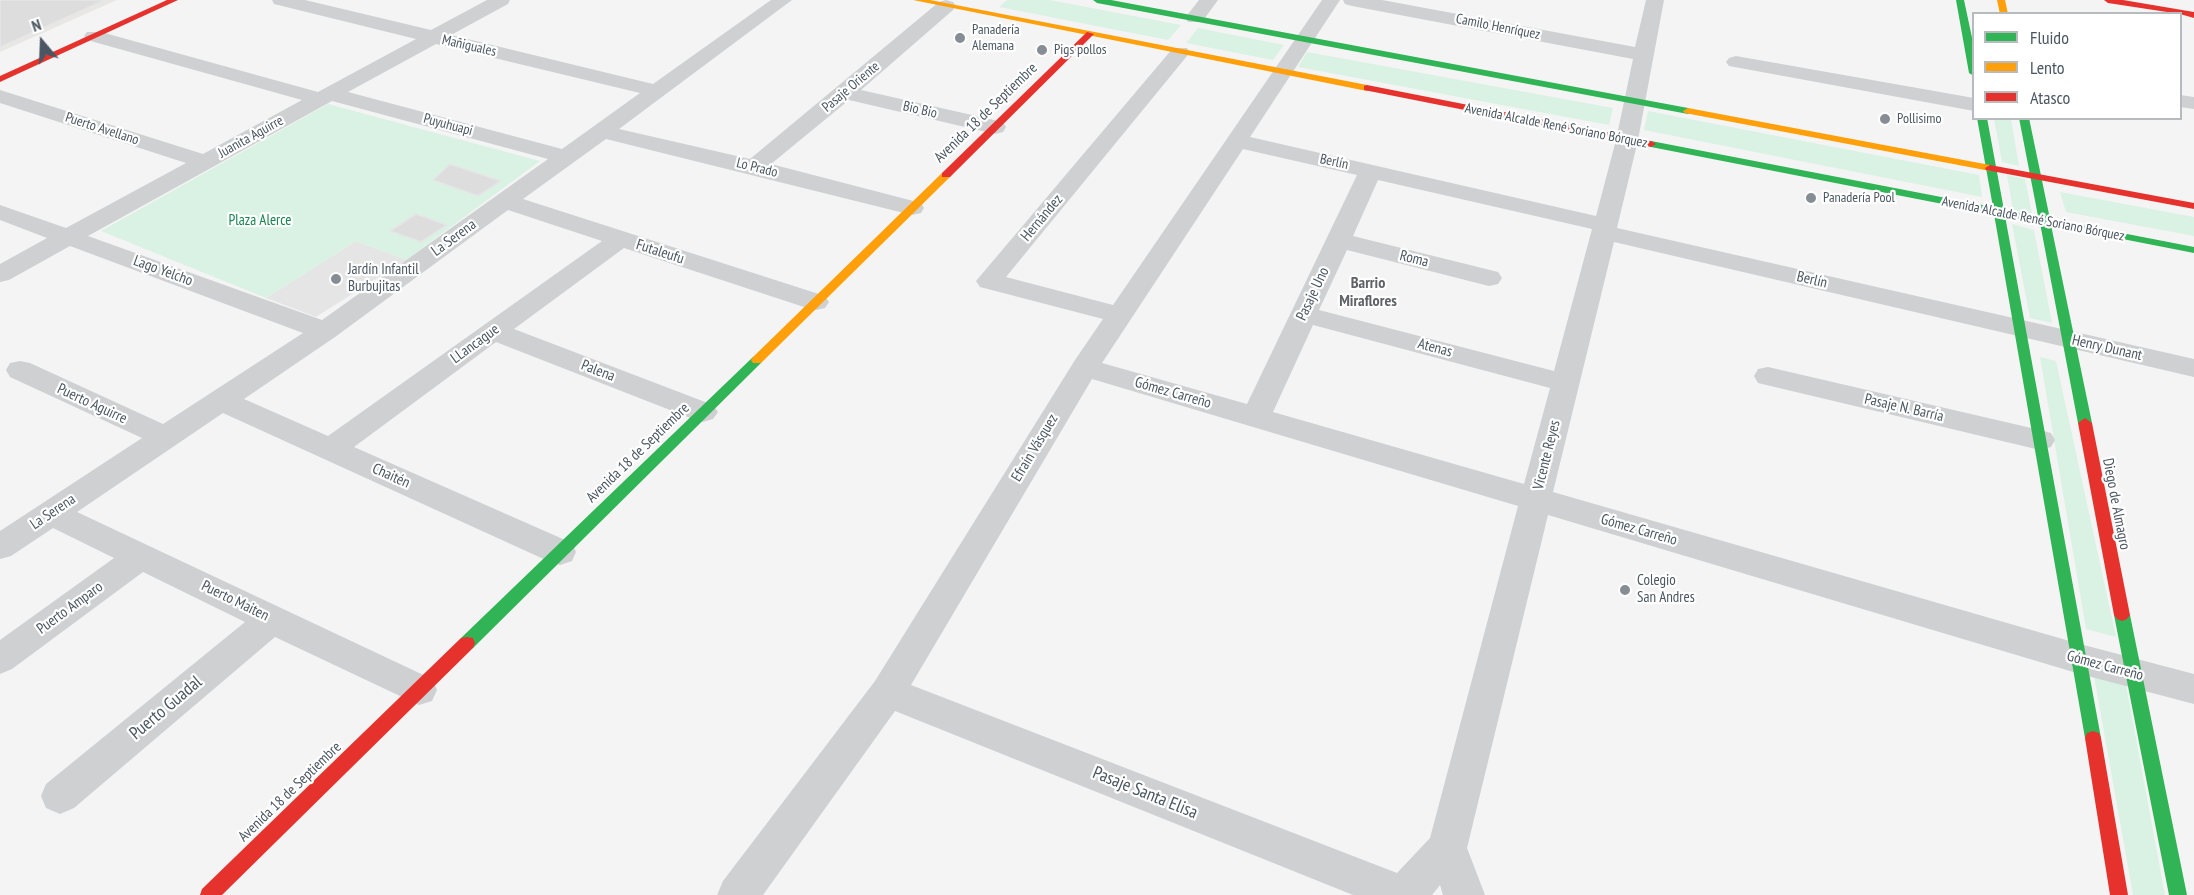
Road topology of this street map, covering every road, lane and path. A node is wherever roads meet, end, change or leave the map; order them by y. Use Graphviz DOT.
graph roads {
  1 [pos="174,0"];
  2 [pos="281,0"];
  3 [pos="501,0"];
  4 [pos="783,0"];
  5 [pos="918,0"];
  6 [pos="993,0"];
  7 [pos="1097,0"];
  8 [pos="1209,0"];
  9 [pos="1331,0"];
  10 [pos="1352,0"];
  11 [pos="1655,0"];
  12 [pos="1960,0"];
  13 [pos="2108,0"];
  14 [pos="946,6"];
  15 [pos="980,12"];
  16 [pos="2177,12"];
  17 [pos="1090,34"];
  18 [pos="94,36"];
  19 [pos="433,37"];
  20 [pos="1183,37"];
  21 [pos="1305,39"];
  22 [pos="1644,55"];
  23 [pos="1736,62"];
  24 [pos="1972,64"];
  25 [pos="1283,72"];
  26 [pos="0,79"];
  27 [pos="657,91"];
  28 [pos="845,93"];
  29 [pos="0,96"];
  30 [pos="326,96"];
  31 [pos="1635,101"];
  32 [pos="1972,105"];
  33 [pos="1982,120"];
  34 [pos="2024,120"];
  35 [pos="995,127"];
  36 [pos="601,131"];
  37 [pos="1627,140"];
  38 [pos="1237,141"];
  39 [pos="566,157"];
  40 [pos="205,162"];
  41 [pos="754,167"];
  42 [pos="1991,168"];
  43 [pos="1371,171"];
  44 [pos="2036,176"];
  45 [pos="505,201"];
  46 [pos="2194,206"];
  47 [pos="912,208"];
  48 [pos="0,212"];
  49 [pos="1999,213"];
  50 [pos="2044,222"];
  51 [pos="1604,229"];
  52 [pos="69,237"];
  53 [pos="620,239"];
  54 [pos="1338,240"];
  55 [pos="2194,249"];
  56 [pos="0,274"];
  57 [pos="1489,278"];
  58 [pos="816,302"];
  59 [pos="1304,314"];
  60 [pos="1119,315"];
  61 [pos="2020,328"];
  62 [pos="325,331"];
  63 [pos="493,331"];
  64 [pos="2067,339"];
  65 [pos="1085,367"];
  66 [pos="2194,368"];
  67 [pos="20,370"];
  68 [pos="1768,376"];
  69 [pos="1565,383"];
  70 [pos="221,400"];
  71 [pos="704,412"];
  72 [pos="1256,417"];
  73 [pos="165,437"];
  74 [pos="2040,440"];
  75 [pos="330,449"];
  76 [pos="1536,500"];
  77 [pos="51,513"];
  78 [pos="0,547"];
  79 [pos="560,552"];
  80 [pos="141,556"];
  81 [pos="272,619"];
  82 [pos="0,659"];
  83 [pos="2080,659"];
  84 [pos="2133,674"];
  85 [pos="2194,689"];
  86 [pos="419,690"];
  87 [pos="888,692"];
  88 [pos="60,796"];
  89 [pos="1423,874"];
  90 [pos="209,895"];
  91 [pos="738,895"];
  92 [pos="1464,895"];
  93 [pos="2119,895"];
  94 [pos="2178,895"];
  1 -- 18 [label="main road"];
  2 -- 19 [label="street, Mañiguales"];
  3 -- 19 [label="street, Juanita Aguirre"];
  4 -- 27 [label="street, La Serena"];
  5 -- 14 [label="main road, Avenida Alcalde René Soriano Bórquez"];
  6 -- 15 [label="main road"];
  7 -- 20 [label="main road, Avenida Alcalde René Soriano Bórquez"];
  8 -- 20 [label="street"];
  9 -- 21 [label="street, Efraín Vásquez"];
  10 -- 22 [label="street, Camilo Henríquez"];
  11 -- 22 [label="street, Vicente Reyes"];
  12 -- 24 [label="main road"];
  13 -- 16 [label="main road"];
  14 -- 15 [label="main road, Avenida Alcalde René Soriano Bórquez"];
  14 -- 28 [label="street, Pasaje Oriente"];
  15 -- 17 [label="main road, Avenida Alcalde René Soriano Bórquez"];
  17 -- 20 [label="main road, Avenida Alcalde René Soriano Bórquez"];
  17 -- 35 [label="main road, Avenida 18 de Septiembre"];
  18 -- 26 [label="main road"];
  18 -- 30 [label="street, Puyuhuapi"];
  19 -- 27 [label="street, Mañiguales"];
  19 -- 30 [label="street, Juanita Aguirre"];
  20 -- 21 [label="main road, Avenida Alcalde René Soriano Bórquez"];
  20 -- 25 [label="main road, Avenida Alcalde René Soriano Bórquez"];
  20 -- 60 [label="street, Hernández"];
  21 -- 25 [label="street, Efraín Vásquez"];
  21 -- 31 [label="main road, Avenida Alcalde René Soriano Bórquez"];
  22 -- 31 [label="street, Vicente Reyes"];
  23 -- 32 [label="street"];
  25 -- 37 [label="main road, Avenida Alcalde René Soriano Bórquez"];
  25 -- 38 [label="street, Efraín Vásquez"];
  27 -- 36 [label="street, La Serena"];
  28 -- 35 [label="street, Bio Bio"];
  28 -- 41 [label="street, Pasaje Oriente"];
  29 -- 40 [label="street, Puerto Avellano"];
  30 -- 39 [label="street, Puyuhuapi"];
  30 -- 40 [label="street, Juanita Aguirre"];
  31 -- 37 [label="street, Vicente Reyes"];
  31 -- 42 [label="main road, Avenida Alcalde René Soriano Bórquez"];
  33 -- 42 [label="main road"];
  34 -- 44 [label="main road, Diego de Almagro"];
  35 -- 47 [label="main road, Avenida 18 de Septiembre"];
  36 -- 39 [label="street, La Serena"];
  36 -- 41 [label="street, Lo Prado"];
  37 -- 49 [label="main road, Avenida Alcalde René Soriano Bórquez"];
  37 -- 51 [label="street, Vicente Reyes"];
  38 -- 43 [label="street, Berlín"];
  38 -- 60 [label="street, Efraín Vásquez"];
  39 -- 45 [label="street, La Serena"];
  40 -- 52 [label="street, Juanita Aguirre"];
  41 -- 47 [label="street, Lo Prado"];
  42 -- 44 [label="main road, Avenida Alcalde René Soriano Bórquez"];
  42 -- 49 [label="main road"];
  43 -- 51 [label="street, Berlín"];
  43 -- 54 [label="street, Pasaje Uno"];
  44 -- 46 [label="main road, Avenida Alcalde René Soriano Bórquez"];
  44 -- 50 [label="main road, Diego de Almagro"];
  45 -- 53 [label="street, Futaleufu"];
  45 -- 62 [label="street, La Serena"];
  47 -- 58 [label="main road, Avenida 18 de Septiembre"];
  48 -- 52 [label="street, Lago Yelcho"];
  49 -- 50 [label="main road, Avenida Alcalde René Soriano Bórquez"];
  49 -- 61 [label="main road"];
  50 -- 55 [label="main road, Avenida Alcalde René Soriano Bórquez"];
  50 -- 64 [label="main road, Diego de Almagro"];
  51 -- 61 [label="street, Berlín"];
  51 -- 69 [label="street, Vicente Reyes"];
  52 -- 56 [label="street, Juanita Aguirre"];
  52 -- 62 [label="street, Lago Yelcho"];
  53 -- 58 [label="street, Futaleufu"];
  53 -- 63 [label="street, LLancague"];
  54 -- 57 [label="street, Roma"];
  54 -- 59 [label="street, Pasaje Uno"];
  58 -- 71 [label="main road, Avenida 18 de Septiembre"];
  59 -- 69 [label="street, Atenas"];
  59 -- 72 [label="street, Pasaje Uno"];
  60 -- 65 [label="street, Efraín Vásquez"];
  61 -- 64 [label="street, Henry Dunant"];
  61 -- 74 [label="main road"];
  62 -- 70 [label="street, La Serena"];
  63 -- 71 [label="street, Palena"];
  63 -- 75 [label="street, LLancague"];
  64 -- 66 [label="street, Henry Dunant"];
  64 -- 84 [label="main road, Diego de Almagro"];
  65 -- 72 [label="street, Gómez Carreño"];
  65 -- 87 [label="street, Efraín Vásquez"];
  67 -- 73 [label="street, Puerto Aguirre"];
  68 -- 74 [label="street, Pasaje N. Barría"];
  69 -- 76 [label="street, Vicente Reyes"];
  70 -- 73 [label="street, La Serena"];
  70 -- 75 [label="street, Chaitén"];
  71 -- 79 [label="main road, Avenida 18 de Septiembre"];
  72 -- 76 [label="street, Gómez Carreño"];
  73 -- 77 [label="street, La Serena"];
  74 -- 83 [label="main road"];
  75 -- 79 [label="street, Chaitén"];
  76 -- 83 [label="street, Gómez Carreño"];
  76 -- 89 [label="street, Vicente Reyes"];
  77 -- 78 [label="street, La Serena"];
  77 -- 80 [label="street, Puerto Maiten"];
  79 -- 86 [label="main road, Avenida 18 de Septiembre"];
  80 -- 81 [label="street, Puerto Maiten"];
  80 -- 82 [label="street, Puerto Amparo"];
  81 -- 86 [label="street, Puerto Maiten"];
  81 -- 88 [label="street, Puerto Guadal"];
  83 -- 84 [label="street, Gómez Carreño"];
  83 -- 93 [label="main road"];
  84 -- 85 [label="street, Gómez Carreño"];
  84 -- 94 [label="main road, Diego de Almagro"];
  86 -- 90 [label="main road, Avenida 18 de Septiembre"];
  87 -- 89 [label="street, Pasaje Santa Elisa"];
  87 -- 91 [label="street, Efraín Vásquez"];
  89 -- 92 [label="street"];
}
